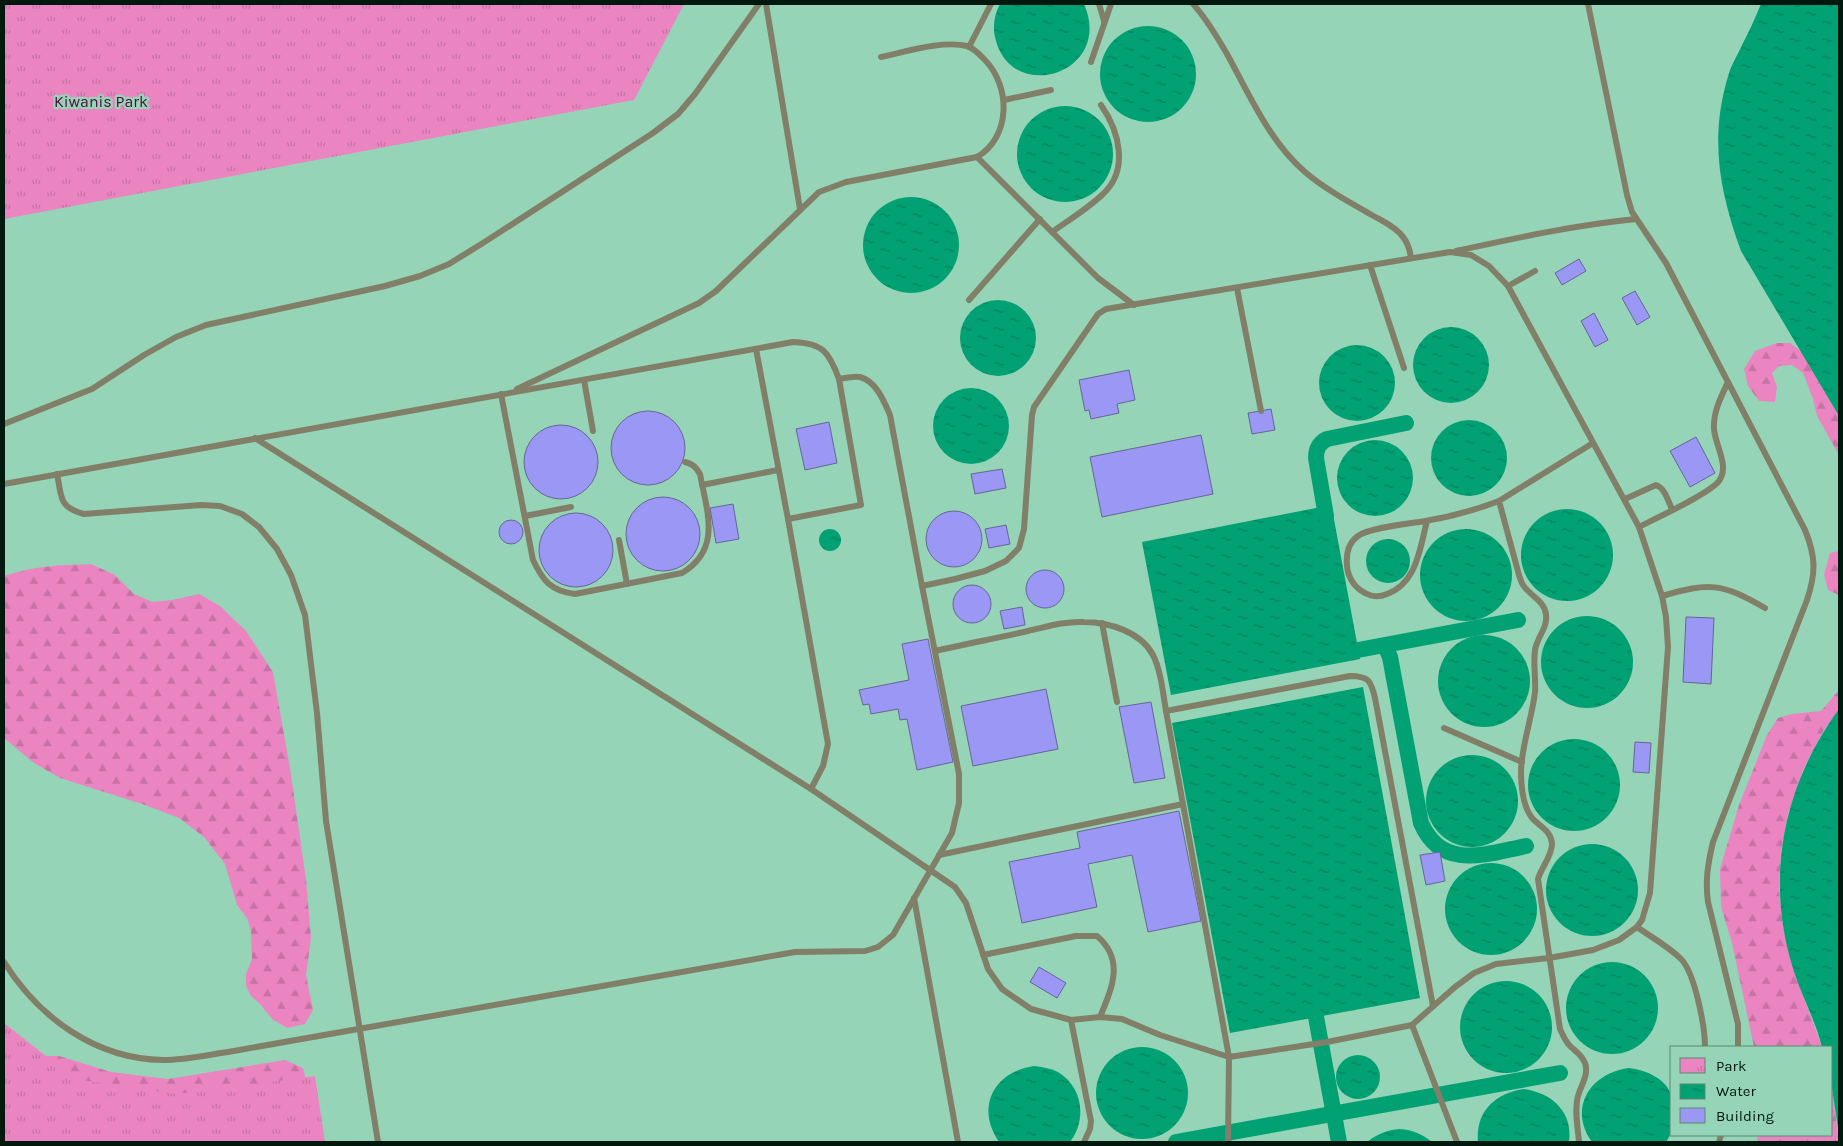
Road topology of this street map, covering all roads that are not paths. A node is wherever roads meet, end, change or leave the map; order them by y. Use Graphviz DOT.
graph roads {
  1 [pos="760,4"];
  2 [pos="766,4"];
  3 [pos="991,4"];
  4 [pos="1099,4"];
  5 [pos="1111,4"];
  6 [pos="1193,4"];
  7 [pos="1588,4"];
  8 [pos="1104,23"];
  9 [pos="969,47"];
  10 [pos="880,57"];
  11 [pos="1091,62"];
  12 [pos="1052,90"];
  13 [pos="1004,100"];
  14 [pos="1101,104"];
  15 [pos="977,157"];
  16 [pos="800,209"];
  17 [pos="1636,219"];
  18 [pos="1040,220"];
  19 [pos="1052,232"];
  20 [pos="1450,252"];
  21 [pos="1411,258"];
  22 [pos="1370,266"];
  23 [pos="1535,271"];
  24 [pos="1508,286"];
  25 [pos="1237,288"];
  26 [pos="969,300"];
  27 [pos="1134,305"];
  28 [pos="756,349"];
  29 [pos="1404,368"];
  30 [pos="839,379"];
  31 [pos="584,380"];
  32 [pos="1728,382"];
  33 [pos="510,393"];
  34 [pos="501,394"];
  35 [pos="1261,411"];
  36 [pos="4,424"];
  37 [pos="593,431"];
  38 [pos="255,438"];
  39 [pos="1593,443"];
  40 [pos="685,462"];
  41 [pos="778,470"];
  42 [pos="57,474"];
  43 [pos="4,484"];
  44 [pos="702,485"];
  45 [pos="1625,499"];
  46 [pos="1499,502"];
  47 [pos="571,507"];
  48 [pos="1672,509"];
  49 [pos="525,516"];
  50 [pos="788,519"];
  51 [pos="1427,521"];
  52 [pos="1639,527"];
  53 [pos="619,540"];
  54 [pos="627,584"];
  55 [pos="922,586"];
  56 [pos="1662,596"];
  57 [pos="1765,608"];
  58 [pos="1102,623"];
  59 [pos="935,651"];
  60 [pos="1116,702"];
  61 [pos="1166,711"];
  62 [pos="1444,728"];
  63 [pos="1522,762"];
  64 [pos="811,789"];
  65 [pos="1183,804"];
  66 [pos="939,855"];
  67 [pos="930,870"];
  68 [pos="914,898"];
  69 [pos="1637,927"];
  70 [pos="983,955"];
  71 [pos="1549,958"];
  72 [pos="4,962"];
  73 [pos="1433,1006"];
  74 [pos="1100,1017"];
  75 [pos="1071,1020"];
  76 [pos="1412,1025"];
  77 [pos="359,1029"];
  78 [pos="1705,1046"];
  79 [pos="1738,1046"];
  80 [pos="1229,1058"];
  81 [pos="378,1142"];
  82 [pos="958,1142"];
  83 [pos="1084,1142"];
  84 [pos="1228,1142"];
  85 [pos="1457,1142"];
  86 [pos="1579,1142"];
  1 -- 36 [label="lane"];
  2 -- 16 [label="lane"];
  3 -- 9 [label="lane"];
  4 -- 8 [label="lane"];
  5 -- 8 [label="lane"];
  6 -- 21 [label="lane"];
  7 -- 17 [label="lane"];
  8 -- 11 [label="lane"];
  9 -- 10 [label="lane"];
  9 -- 13 [label="lane"];
  12 -- 13 [label="lane"];
  13 -- 15 [label="lane"];
  14 -- 19 [label="lane"];
  15 -- 16 [label="lane"];
  15 -- 18 [label="lane"];
  16 -- 33 [label="lane"];
  17 -- 20 [label="lane"];
  17 -- 32 [label="lane"];
  18 -- 19 [label="lane"];
  18 -- 26 [label="lane"];
  19 -- 27 [label="lane"];
  20 -- 21 [label="lane"];
  20 -- 24 [label="lane"];
  21 -- 22 [label="lane"];
  22 -- 25 [label="lane"];
  22 -- 29 [label="lane"];
  23 -- 24 [label="lane"];
  24 -- 39 [label="lane"];
  25 -- 27 [label="lane"];
  25 -- 35 [label="lane"];
  27 -- 55 [label="lane"];
  28 -- 30 [label="lane"];
  28 -- 31 [label="lane"];
  28 -- 41 [label="lane"];
  30 -- 50 [label="lane"];
  30 -- 55 [label="lane"];
  31 -- 33 [label="lane"];
  31 -- 37 [label="lane"];
  32 -- 48 [label="lane"];
  32 -- 79 [label="lane"];
  33 -- 34 [label="lane"];
  34 -- 38 [label="lane"];
  34 -- 49 [label="lane"];
  38 -- 42 [label="lane"];
  38 -- 64 [label="lane"];
  39 -- 45 [label="lane"];
  39 -- 46 [label="lane"];
  40 -- 44 [label="lane"];
  41 -- 44 [label="lane"];
  41 -- 50 [label="lane"];
  42 -- 43 [label="lane"];
  42 -- 77 [label="lane"];
  44 -- 54 [label="lane"];
  45 -- 48 [label="lane"];
  45 -- 52 [label="lane"];
  46 -- 51 [label="lane"];
  46 -- 63 [label="lane"];
  47 -- 49 [label="lane"];
  48 -- 52 [label="lane"];
  49 -- 54 [label="lane"];
  50 -- 64 [label="lane"];
  51 -- 51 [label="lane"];
  52 -- 56 [label="lane"];
  53 -- 54 [label="lane"];
  55 -- 59 [label="lane"];
  56 -- 57 [label="lane"];
  56 -- 69 [label="lane"];
  58 -- 59 [label="lane"];
  58 -- 60 [label="lane"];
  58 -- 61 [label="lane"];
  59 -- 66 [label="lane"];
  61 -- 65 [label="lane"];
  61 -- 73 [label="lane"];
  62 -- 63 [label="lane"];
  63 -- 71 [label="lane"];
  64 -- 67 [label="lane"];
  65 -- 66 [label="lane"];
  65 -- 80 [label="lane"];
  66 -- 67 [label="lane"];
  67 -- 68 [label="lane"];
  67 -- 70 [label="lane"];
  68 -- 77 [label="lane"];
  68 -- 82 [label="lane"];
  69 -- 71 [label="lane"];
  69 -- 78 [label="lane"];
  70 -- 74 [label="lane"];
  70 -- 75 [label="lane"];
  71 -- 73 [label="lane"];
  71 -- 86 [label="lane"];
  72 -- 77 [label="lane"];
  73 -- 76 [label="lane"];
  74 -- 75 [label="lane"];
  74 -- 80 [label="lane"];
  75 -- 83 [label="lane"];
  76 -- 80 [label="lane"];
  76 -- 85 [label="lane"];
  77 -- 81 [label="lane"];
  80 -- 84 [label="lane"];
}
